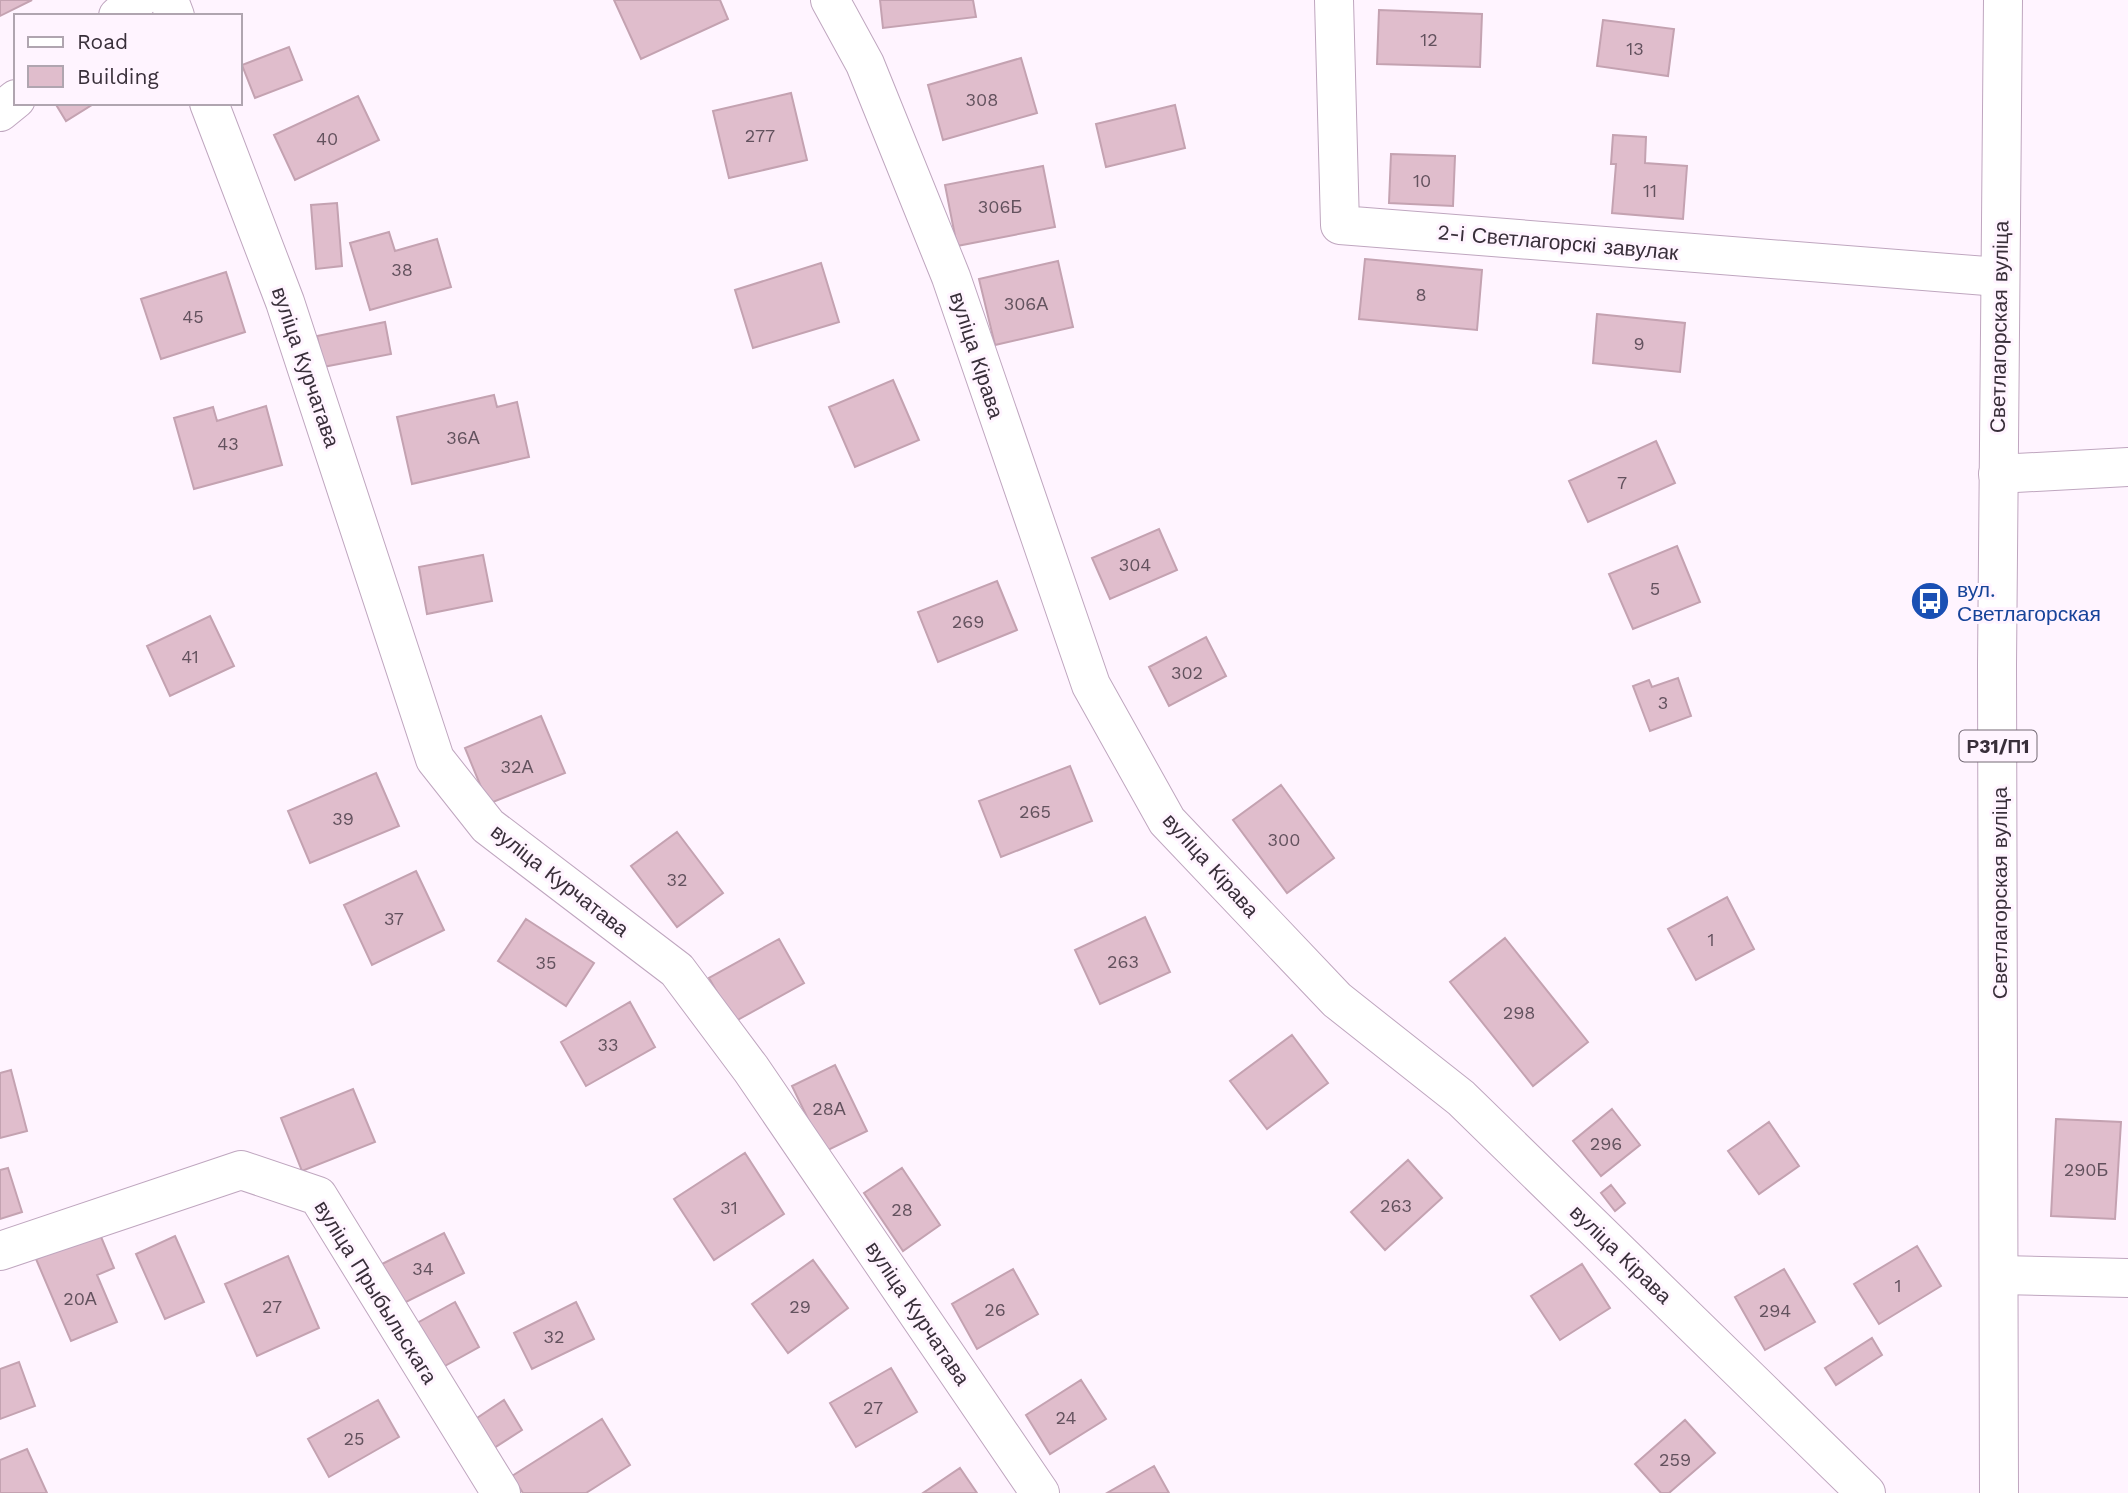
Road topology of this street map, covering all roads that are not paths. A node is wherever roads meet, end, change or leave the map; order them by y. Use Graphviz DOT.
graph roads {
  1 [pos="138,0"];
  2 [pos="830,0"];
  3 [pos="1334,0"];
  4 [pos="2003,0"];
  5 [pos="120,14"];
  6 [pos="210,105"];
  7 [pos="1999,277"];
  8 [pos="2128,467"];
  9 [pos="1998,474"];
  10 [pos="0,1251"];
  11 [pos="2000,1275"];
  12 [pos="2128,1278"];
  13 [pos="501,1493"];
  14 [pos="1040,1493"];
  15 [pos="1866,1493"];
  16 [pos="1999,1493"];
  1 -- 5 [label="street"];
  2 -- 15 [label="street, вуліца Кірава"];
  3 -- 7 [label="street, 2-і Светлагорскі завулак"];
  4 -- 7 [label="street, Светлагорская вуліца / Р31/П1"];
  6 -- 14 [label="street, вуліца Курчатава"];
  7 -- 9 [label="street, Светлагорская вуліца / Р31/П1"];
  8 -- 9 [label="street"];
  9 -- 11 [label="street, Светлагорская вуліца / Р31/П1"];
  10 -- 13 [label="street, вуліца Прыбыльскага"];
  11 -- 12 [label="street"];
  11 -- 16 [label="street, Светлагорская вуліца / Р31/П1"];
}
